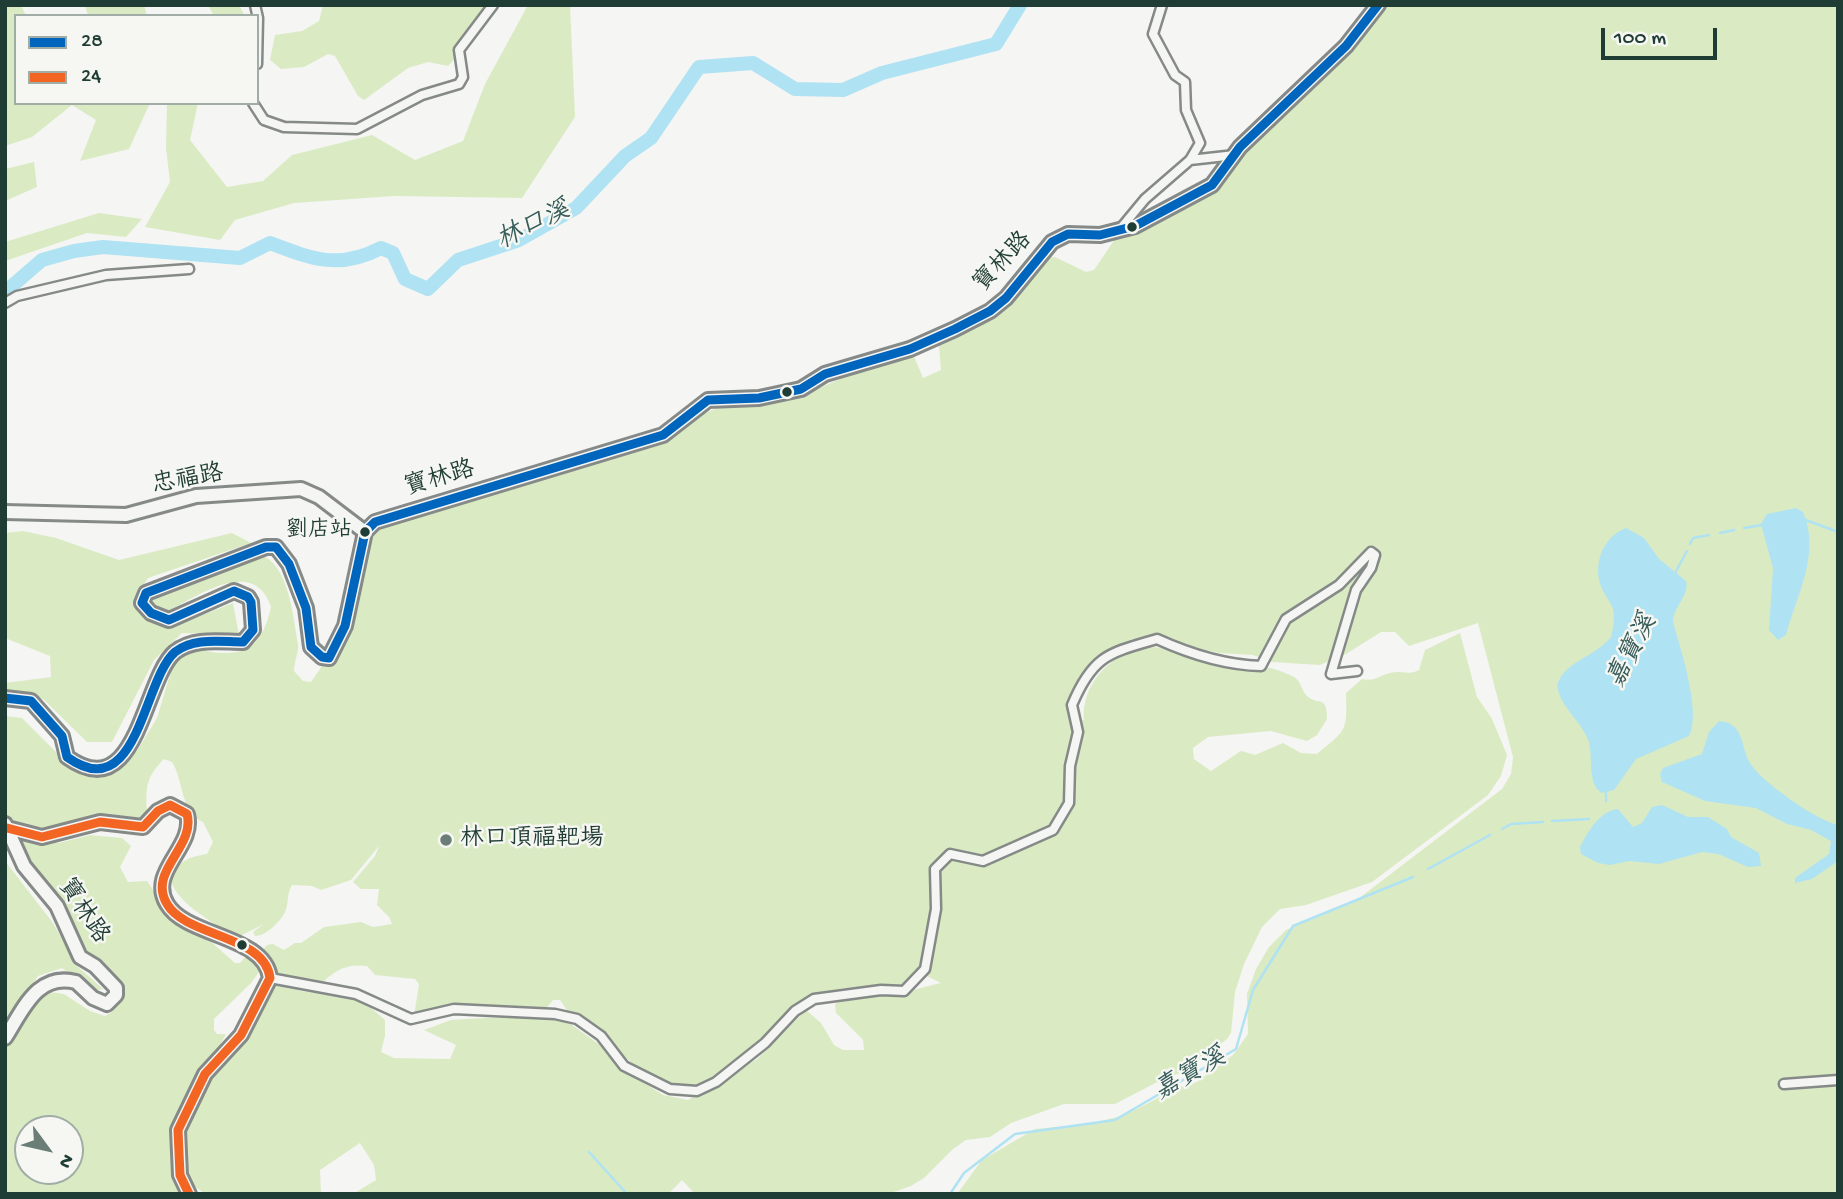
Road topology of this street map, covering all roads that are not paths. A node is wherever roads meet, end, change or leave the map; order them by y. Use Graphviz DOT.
graph roads {
  1 [pos="493,5"];
  2 [pos="1163,5"];
  3 [pos="1378,5"];
  4 [pos="254,105"];
  5 [pos="1235,155"];
  6 [pos="1190,160"];
  7 [pos="1119,231"];
  8 [pos="189,269"];
  9 [pos="5,303"];
  10 [pos="5,512"];
  11 [pos="365,532"];
  12 [pos="1357,671"];
  13 [pos="5,698"];
  14 [pos="6,826"];
  15 [pos="270,978"];
  16 [pos="5,1038"];
  17 [pos="1838,1080"];
  18 [pos="1784,1084"];
  19 [pos="189,1194"];
  1 -- 4 [label="street"];
  2 -- 6 [label="street"];
  3 -- 5 [label="main road, 寶林路"];
  5 -- 6 [label="street"];
  5 -- 7 [label="main road, 寶林路"];
  6 -- 7 [label="street"];
  7 -- 11 [label="main road, 寶林路"];
  8 -- 9 [label="street"];
  10 -- 11 [label="main road, 忠福路"];
  11 -- 13 [label="main road"];
  12 -- 15 [label="street"];
  14 -- 15 [label="main road"];
  14 -- 16 [label="main road, 寶林路"];
  15 -- 19 [label="main road"];
  17 -- 18 [label="street"];
}
